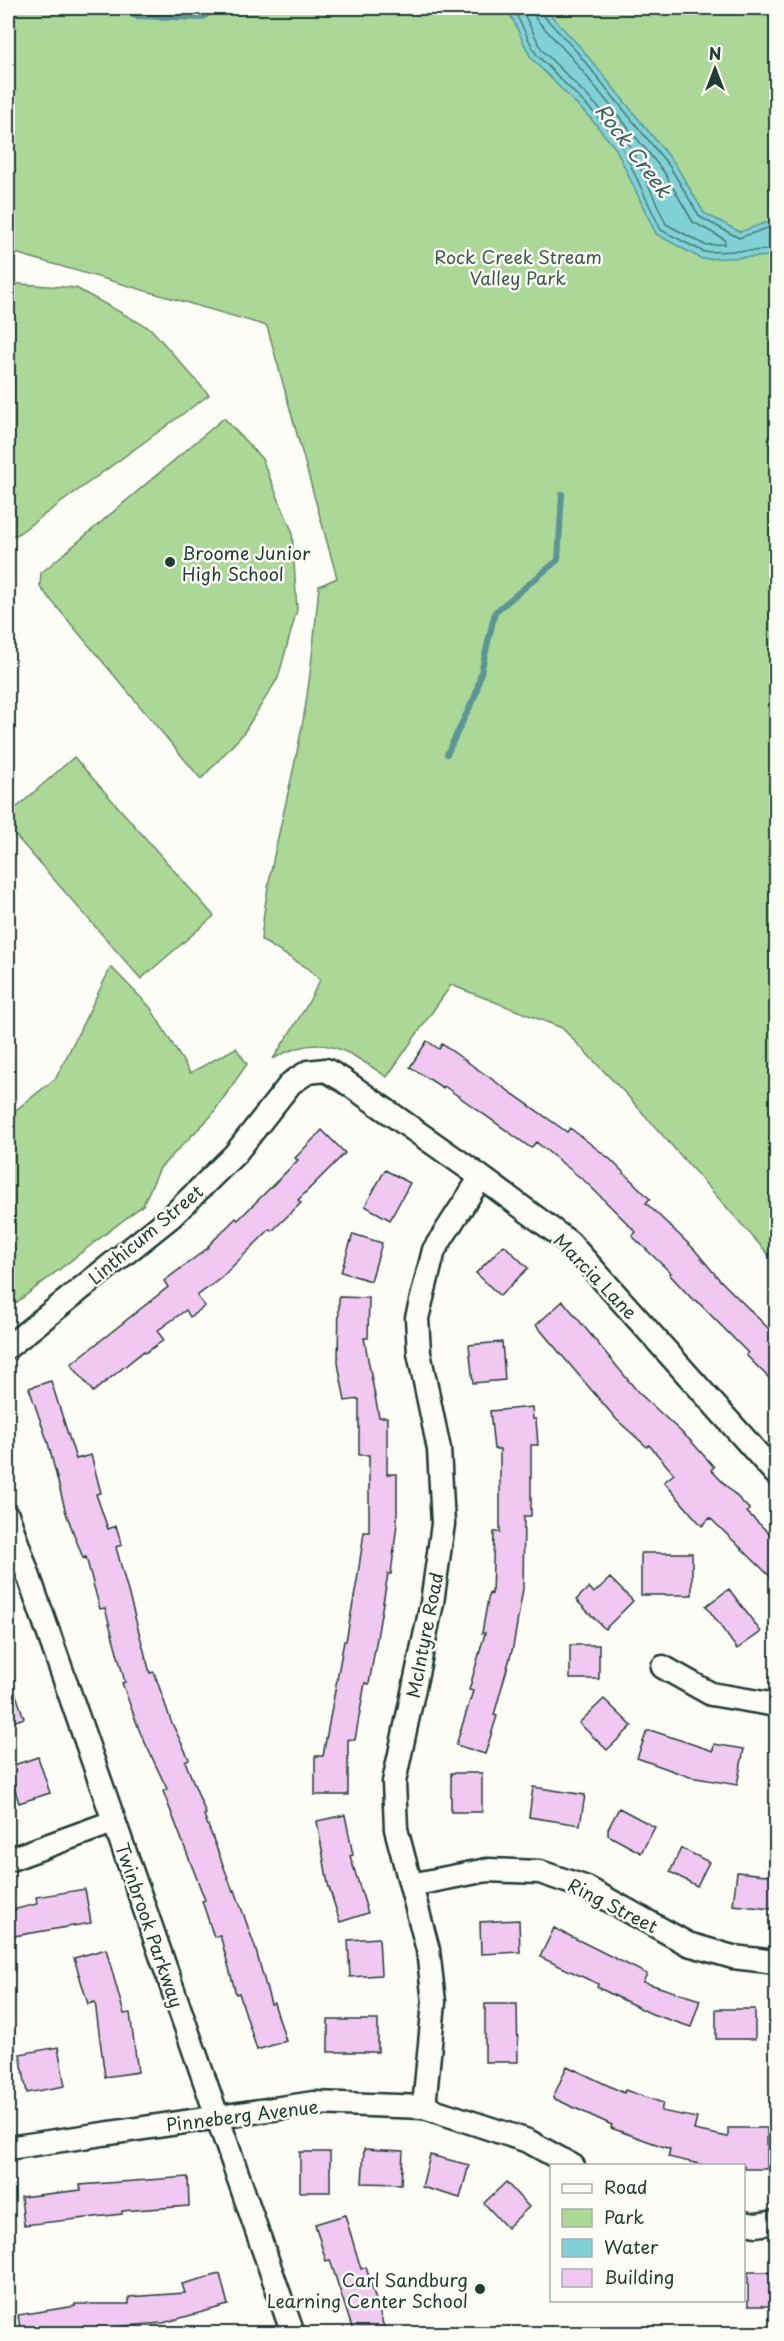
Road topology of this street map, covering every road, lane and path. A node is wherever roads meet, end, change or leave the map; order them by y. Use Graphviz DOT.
graph roads {
  1 [pos="326,1070"];
  2 [pos="481,1177"];
  3 [pos="8,1347"];
  4 [pos="777,1474"];
  5 [pos="8,1517"];
  6 [pos="663,1667"];
  7 [pos="777,1703"];
  8 [pos="113,1822"];
  9 [pos="8,1860"];
  10 [pos="411,1885"];
  11 [pos="777,1962"];
  12 [pos="424,2107"];
  13 [pos="217,2116"];
  14 [pos="8,2148"];
  15 [pos="569,2164"];
  16 [pos="777,2222"];
  17 [pos="745,2223"];
  18 [pos="293,2334"];
  1 -- 2 [label="street, Marcia Lane"];
  1 -- 3 [label="street, Linthicum Street"];
  2 -- 4 [label="street, Marcia Lane"];
  2 -- 10 [label="street, McIntyre Road"];
  5 -- 8 [label="street, Twinbrook Parkway"];
  6 -- 7 [label="street"];
  8 -- 9 [label="street"];
  8 -- 13 [label="street, Twinbrook Parkway"];
  10 -- 11 [label="street, Ring Street"];
  10 -- 12 [label="street, McIntyre Road"];
  12 -- 13 [label="street, Pinneberg Avenue"];
  12 -- 15 [label="street, Pinneberg Avenue"];
  13 -- 14 [label="street, Pinneberg Avenue"];
  13 -- 18 [label="street, Twinbrook Parkway"];
  16 -- 17 [label="street"];
}
